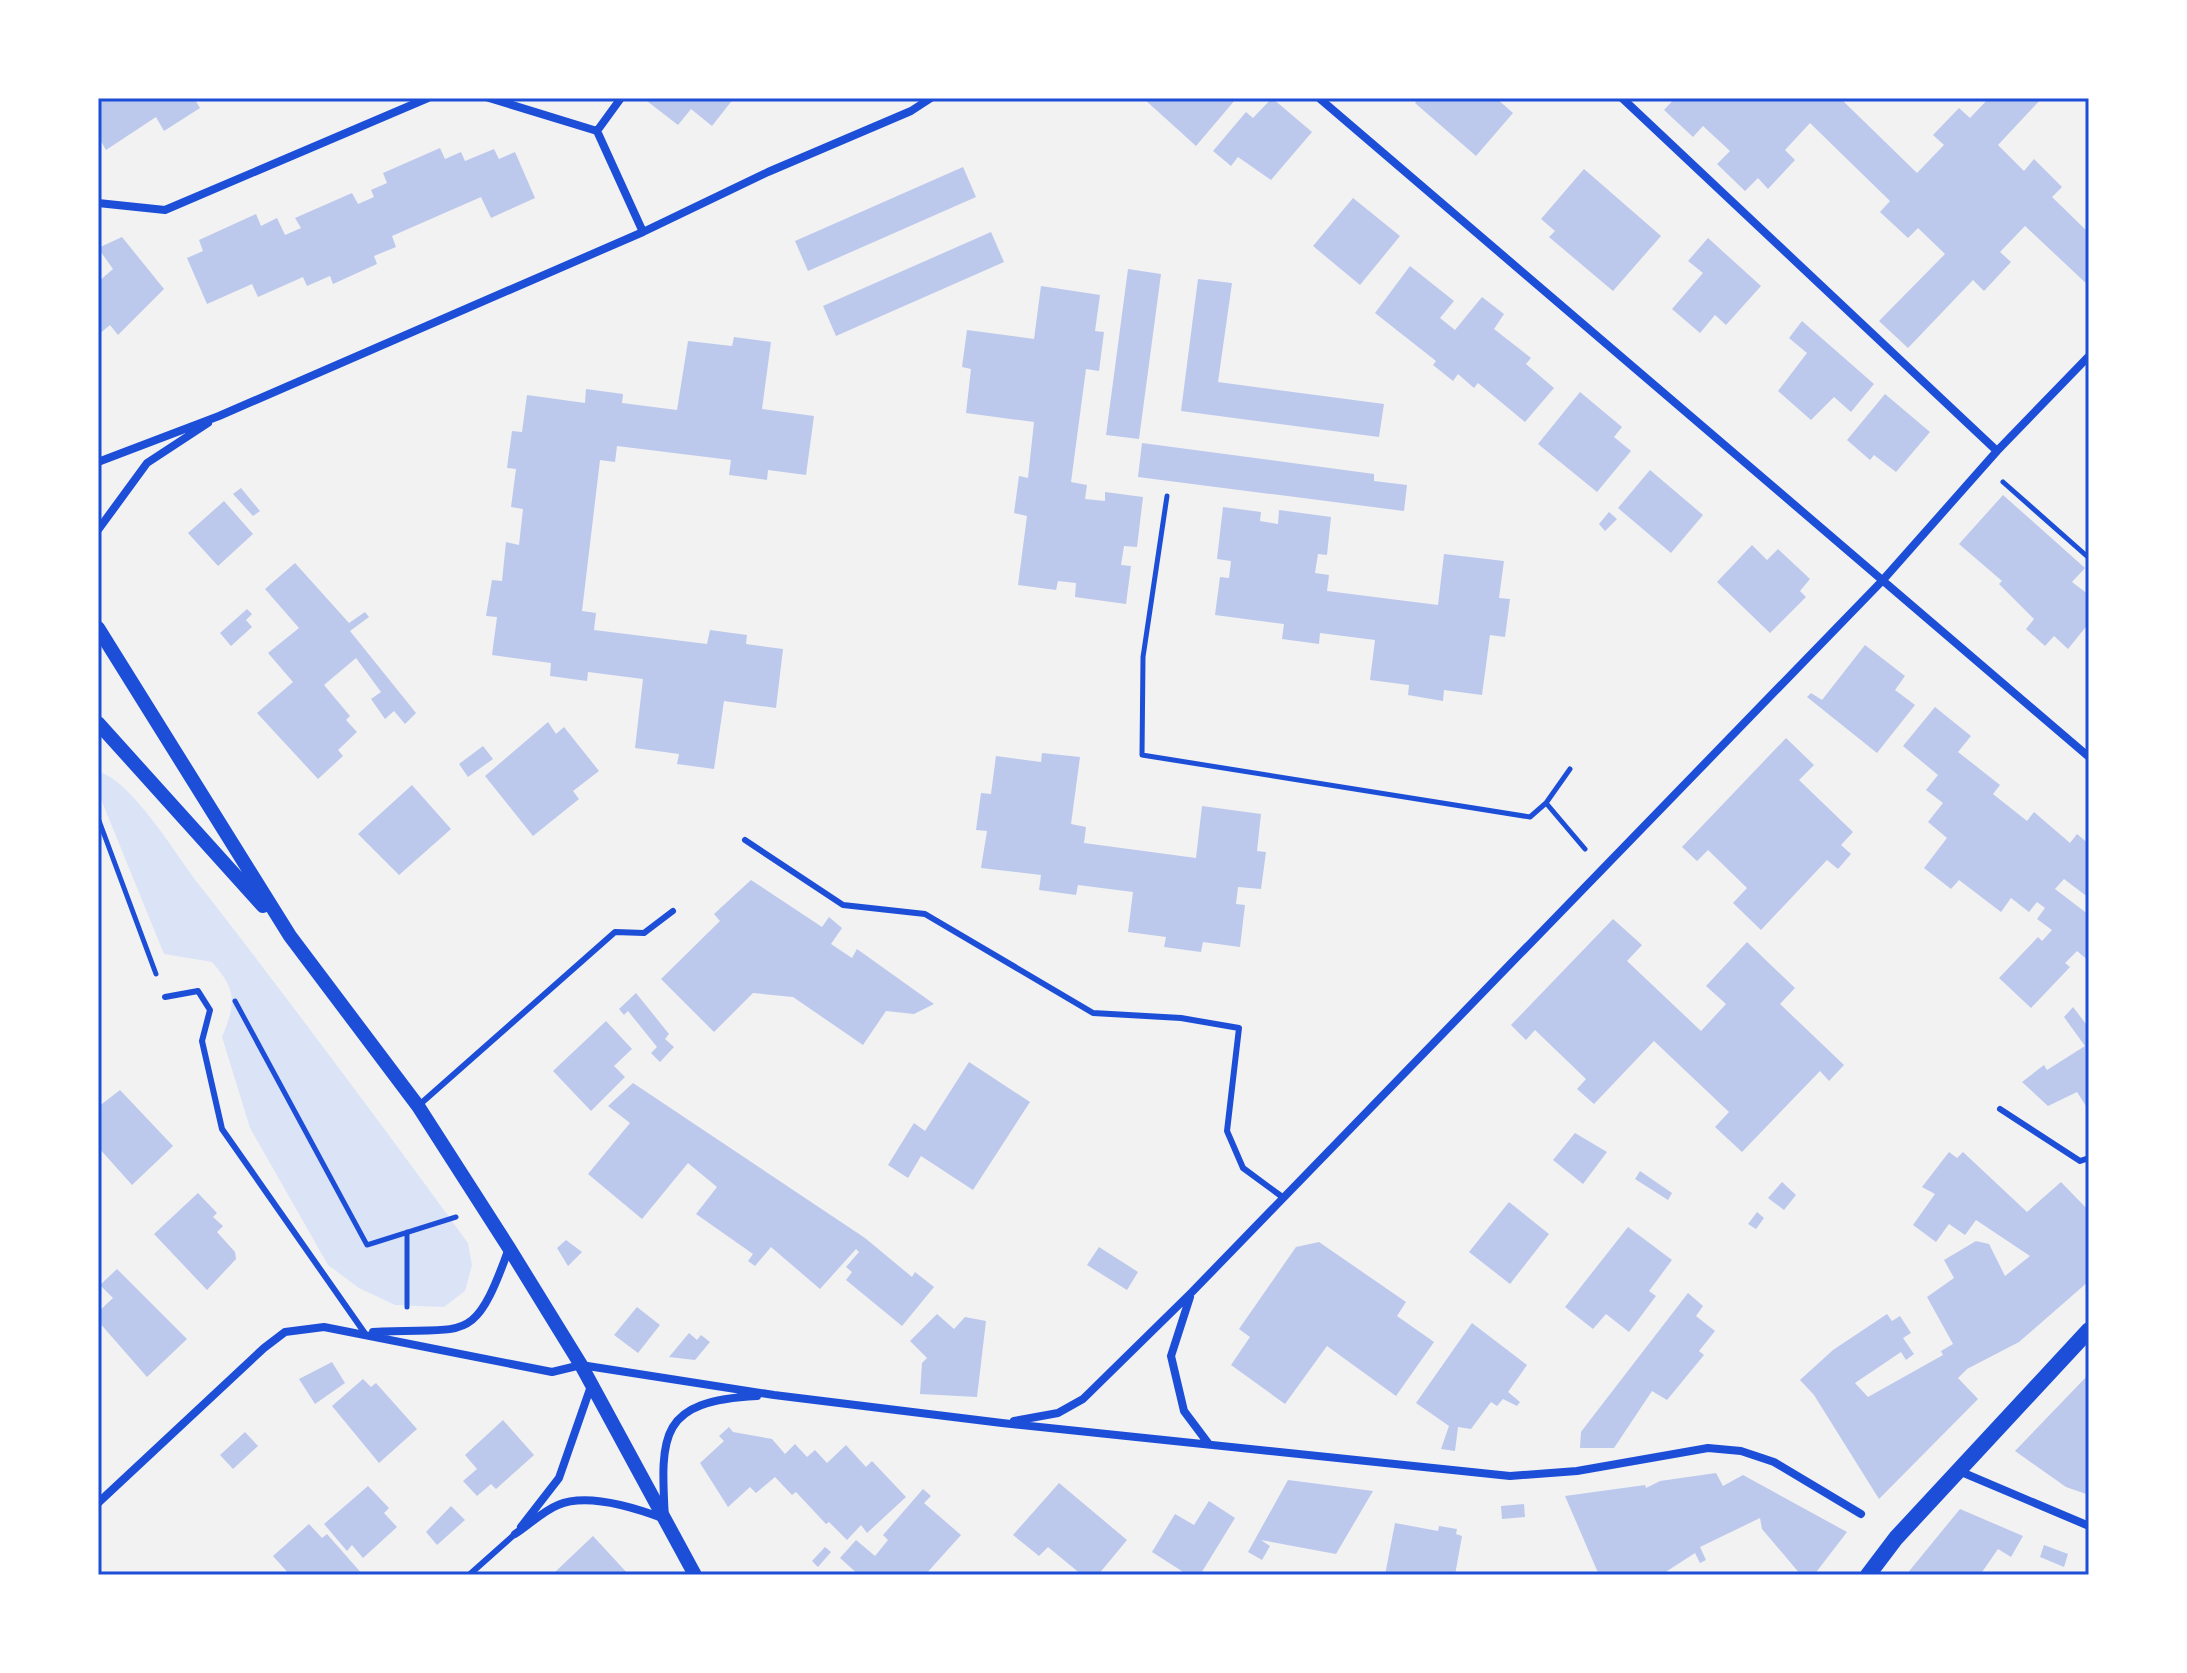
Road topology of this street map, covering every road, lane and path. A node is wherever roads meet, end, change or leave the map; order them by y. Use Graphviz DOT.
graph roads {
  1 [pos="428,98"];
  2 [pos="490,98"];
  3 [pos="621,98"];
  4 [pos="931,98"];
  5 [pos="1319,98"];
  6 [pos="1622,98"];
  7 [pos="597,131"];
  8 [pos="98,203"];
  9 [pos="643,232"];
  10 [pos="2089,356"];
  11 [pos="219,416"];
  12 [pos="1997,451"];
  13 [pos="98,462"];
  14 [pos="1984,465"];
  15 [pos="1167,496"];
  16 [pos="98,530"];
  17 [pos="2089,558"];
  18 [pos="1882,581"];
  19 [pos="98,628"];
  20 [pos="98,723"];
  21 [pos="2089,757"];
  22 [pos="1570,769"];
  23 [pos="1546,803"];
  24 [pos="98,818"];
  25 [pos="745,840"];
  26 [pos="1602,868"];
  27 [pos="673,911"];
  28 [pos="290,936"];
  29 [pos="198,991"];
  30 [pos="165,997"];
  31 [pos="418,1106"];
  32 [pos="2000,1109"];
  33 [pos="2089,1158"];
  34 [pos="1281,1196"];
  35 [pos="483,1208"];
  36 [pos="407,1232"];
  37 [pos="509,1248"];
  38 [pos="1192,1292"];
  39 [pos="407,1330"];
  40 [pos="2089,1330"];
  41 [pos="364,1332"];
  42 [pos="581,1365"];
  43 [pos="591,1386"];
  44 [pos="774,1395"];
  45 [pos="1002,1423"];
  46 [pos="1208,1443"];
  47 [pos="1959,1471"];
  48 [pos="98,1503"];
  49 [pos="1861,1514"];
  50 [pos="665,1519"];
  51 [pos="2089,1526"];
  52 [pos="515,1534"];
  53 [pos="469,1575"];
  54 [pos="695,1575"];
  55 [pos="1868,1575"];
  1 -- 8 [label="street"];
  2 -- 7 [label="street"];
  3 -- 7 [label="street"];
  4 -- 9 [label="street"];
  5 -- 18 [label="street"];
  6 -- 12 [label="street"];
  7 -- 9 [label="street"];
  9 -- 11 [label="street"];
  10 -- 12 [label="street"];
  11 -- 13 [label="street"];
  11 -- 16 [label="street"];
  12 -- 14 [label="street"];
  14 -- 17 [label="path"];
  14 -- 18 [label="street"];
  15 -- 23 [label="path"];
  18 -- 21 [label="street"];
  18 -- 26 [label="street"];
  19 -- 28 [label="street"];
  20 -- 28 [label="street"];
  22 -- 23 [label="path"];
  23 -- 26 [label="path"];
  24 -- 30 [label="path"];
  25 -- 34 [label="lane"];
  26 -- 34 [label="street"];
  27 -- 31 [label="lane"];
  28 -- 31 [label="street"];
  29 -- 30 [label="lane"];
  29 -- 36 [label="path"];
  29 -- 41 [label="lane"];
  31 -- 35 [label="street"];
  32 -- 33 [label="lane"];
  34 -- 38 [label="street"];
  35 -- 36 [label="path"];
  35 -- 37 [label="street"];
  36 -- 39 [label="path"];
  37 -- 39 [label="street"];
  37 -- 42 [label="street"];
  38 -- 45 [label="street"];
  38 -- 46 [label="street"];
  39 -- 41 [label="street"];
  40 -- 47 [label="main road"];
  41 -- 42 [label="street"];
  41 -- 48 [label="street"];
  42 -- 43 [label="street"];
  42 -- 44 [label="street"];
  43 -- 50 [label="street"];
  43 -- 52 [label="street"];
  44 -- 45 [label="street"];
  44 -- 50 [label="street"];
  45 -- 46 [label="street"];
  46 -- 49 [label="street"];
  47 -- 51 [label="street"];
  47 -- 55 [label="main road"];
  50 -- 52 [label="street"];
  50 -- 54 [label="street"];
  52 -- 53 [label="lane"];
}
